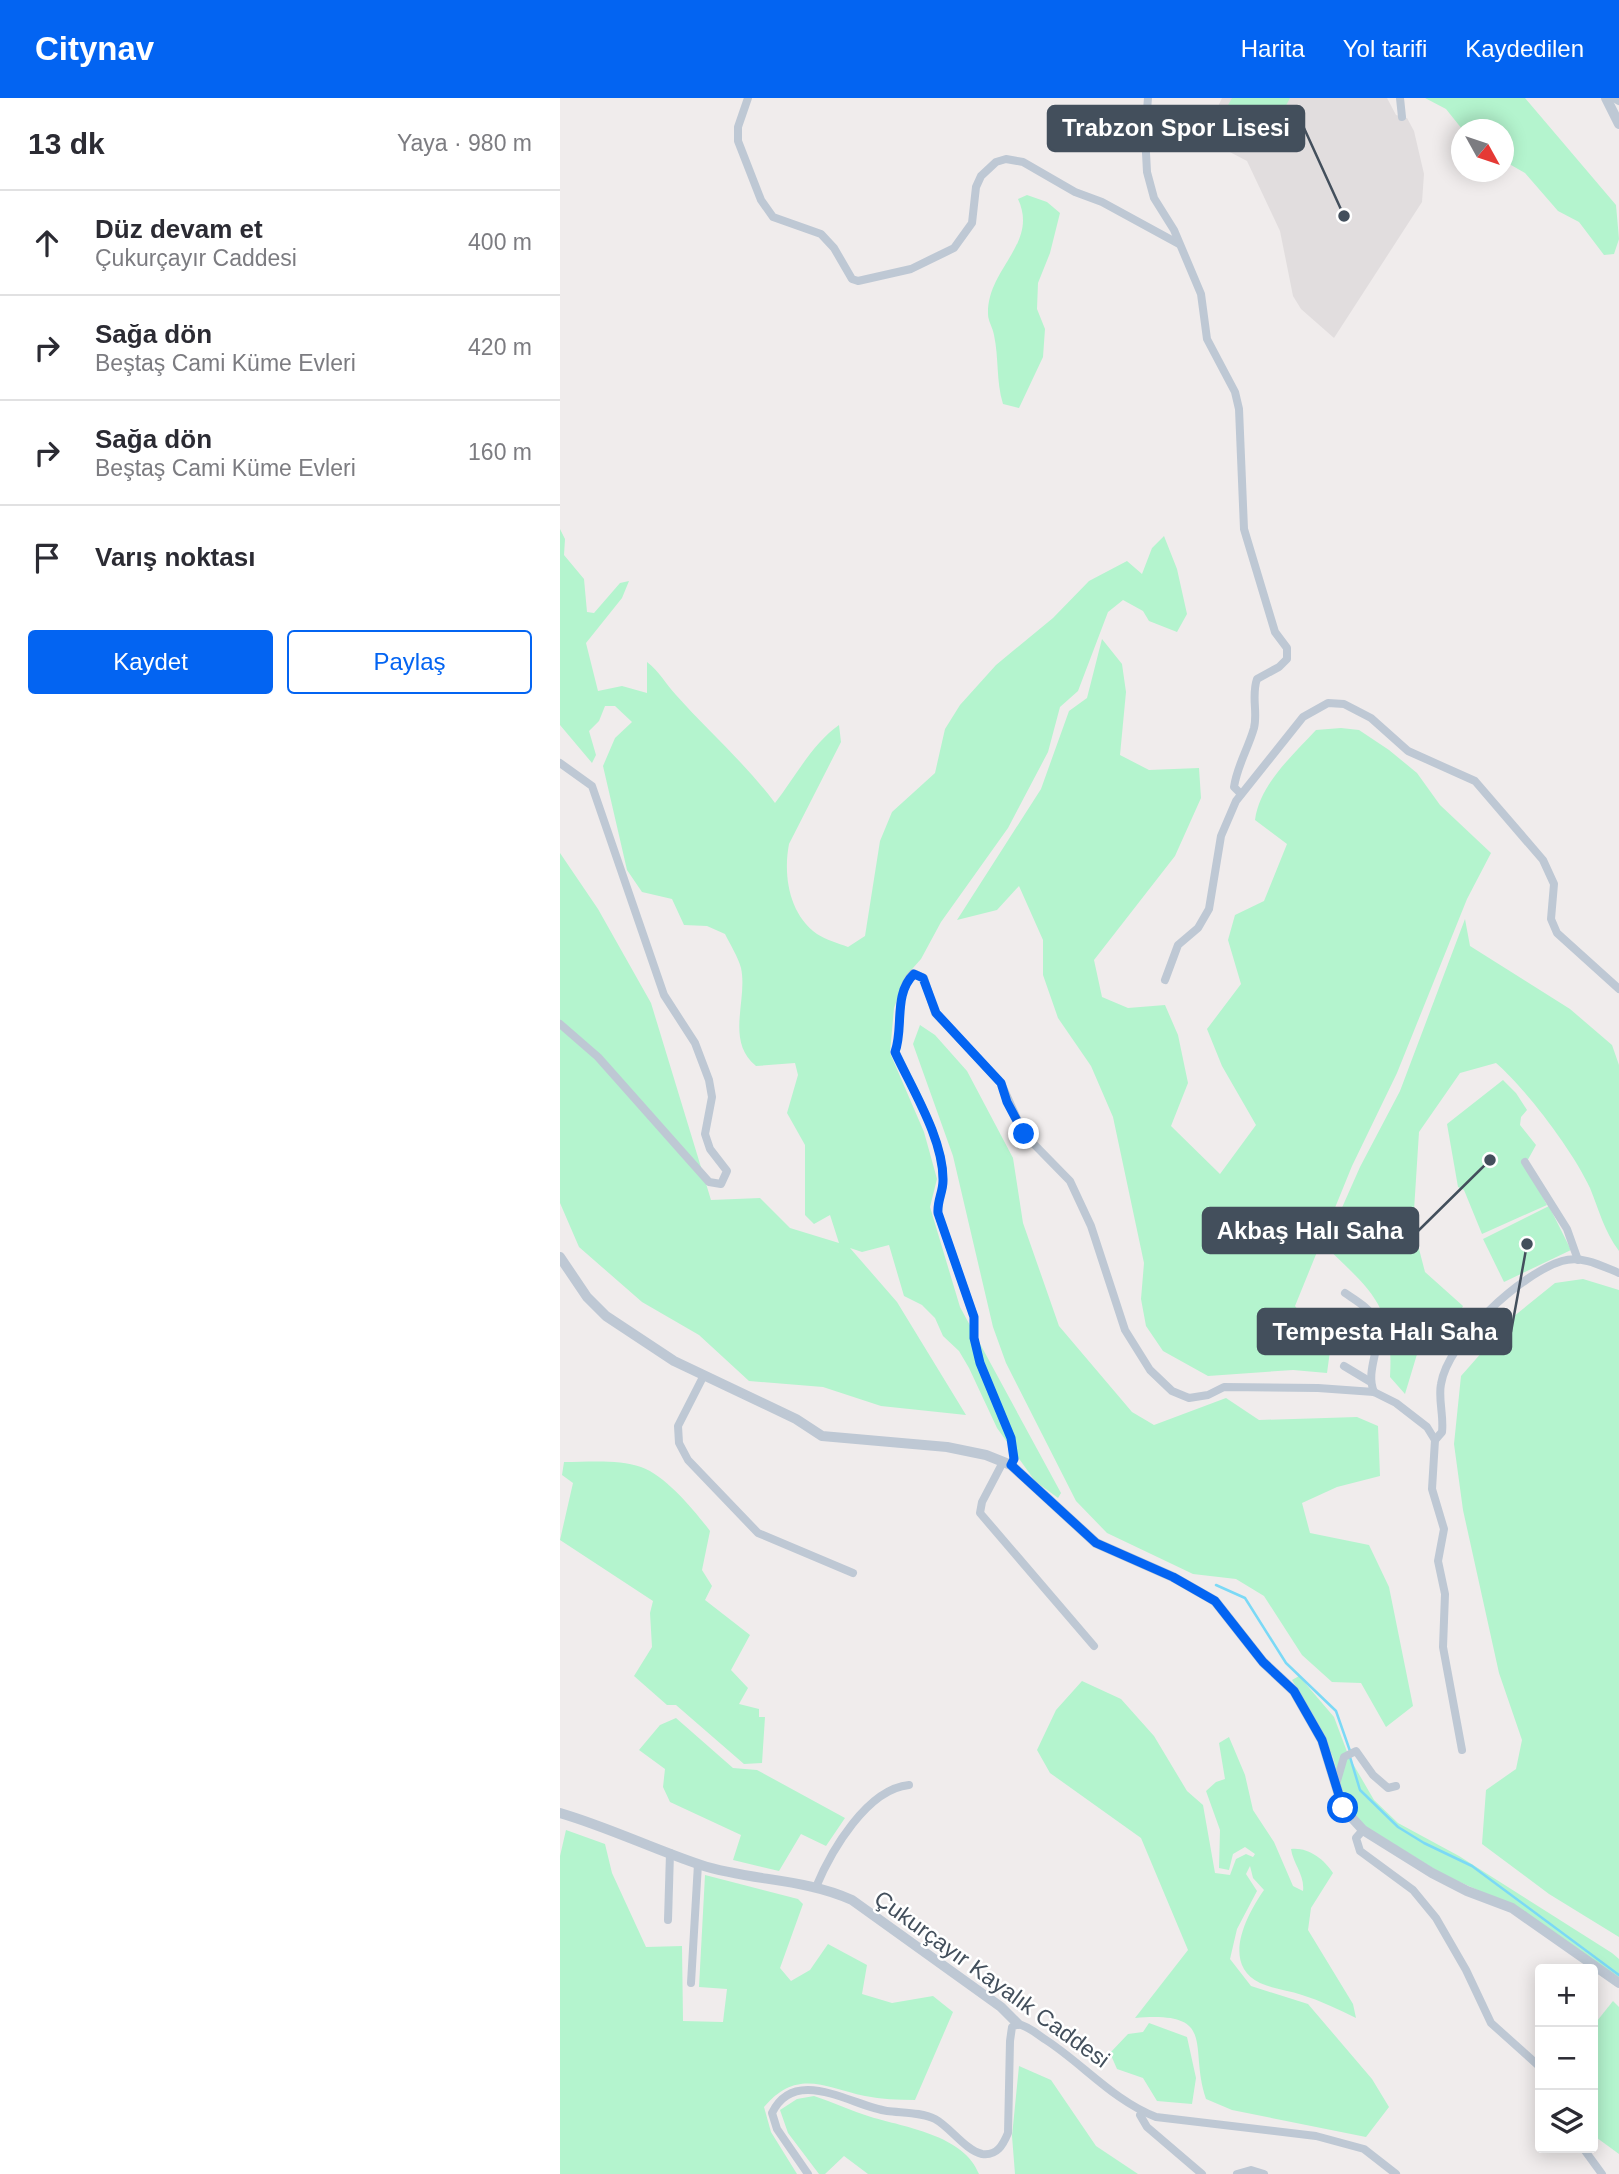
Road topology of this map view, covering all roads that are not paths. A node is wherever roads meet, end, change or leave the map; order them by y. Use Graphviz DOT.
graph roads {
  1 [pos="748,98"];
  2 [pos="1148,98"];
  3 [pos="1400,98"];
  4 [pos="1606,98"];
  5 [pos="1614,98"];
  6 [pos="1619,102"];
  7 [pos="1402,117"];
  8 [pos="1619,124"];
  9 [pos="1180,244"];
  10 [pos="560,764"];
  11 [pos="1241,794"];
  12 [pos="1165,980"];
  13 [pos="1619,989"];
  14 [pos="560,1024"];
  15 [pos="1525,1161"];
  16 [pos="560,1256"];
  17 [pos="1578,1260"];
  18 [pos="1619,1273"];
  19 [pos="1345,1293"];
  20 [pos="1344,1366"];
  21 [pos="703,1377"];
  22 [pos="1369,1381"];
  23 [pos="1374,1392"];
  24 [pos="1435,1440"];
  25 [pos="1007,1463"];
  26 [pos="853,1573"];
  27 [pos="1094,1646"];
  28 [pos="1462,1750"];
  29 [pos="1337,1781"];
  30 [pos="909,1785"];
  31 [pos="1396,1786"];
  32 [pos="560,1813"];
  33 [pos="1363,1830"];
  34 [pos="670,1853"];
  35 [pos="698,1864"];
  36 [pos="816,1887"];
  37 [pos="668,1920"];
  38 [pos="691,1983"];
  39 [pos="1619,1983"];
  40 [pos="1018,2024"];
  41 [pos="1535,2063"];
  42 [pos="1143,2112"];
  43 [pos="1587,2153"];
  44 [pos="808,2174"];
  45 [pos="1202,2174"];
  46 [pos="1237,2174"];
  47 [pos="1264,2174"];
  48 [pos="1396,2174"];
  49 [pos="1602,2174"];
  1 -- 9 [label="street"];
  2 -- 9 [label="street"];
  3 -- 7 [label="street"];
  4 -- 8 [label="street"];
  5 -- 6 [label="street"];
  9 -- 11 [label="street"];
  10 -- 14 [label="street"];
  11 -- 12 [label="street"];
  11 -- 13 [label="street"];
  15 -- 17 [label="street"];
  16 -- 21 [label="street"];
  17 -- 18 [label="street"];
  17 -- 24 [label="street"];
  19 -- 22 [label="street"];
  20 -- 22 [label="street"];
  21 -- 25 [label="street"];
  21 -- 26 [label="street"];
  22 -- 23 [label="street"];
  23 -- 24 [label="street"];
  23 -- 25 [label="street"];
  24 -- 28 [label="street"];
  25 -- 27 [label="street"];
  25 -- 29 [label="street"];
  29 -- 31 [label="street"];
  29 -- 33 [label="street"];
  30 -- 36 [label="street"];
  32 -- 34 [label="street, Çukurçayır Kayalık Caddesi"];
  33 -- 39 [label="street"];
  33 -- 41 [label="street"];
  34 -- 35 [label="street, Çukurçayır Kayalık Caddesi"];
  34 -- 37 [label="street"];
  35 -- 36 [label="street, Çukurçayır Kayalık Caddesi"];
  35 -- 38 [label="street"];
  36 -- 40 [label="street, Çukurçayır Kayalık Caddesi"];
  40 -- 42 [label="street, Çukurçayır Kayalık Caddesi"];
  40 -- 44 [label="street"];
  42 -- 45 [label="street"];
  42 -- 48 [label="street, Çukurçayır Kayalık Caddesi"];
  43 -- 49 [label="street"];
  46 -- 47 [label="street"];
}
